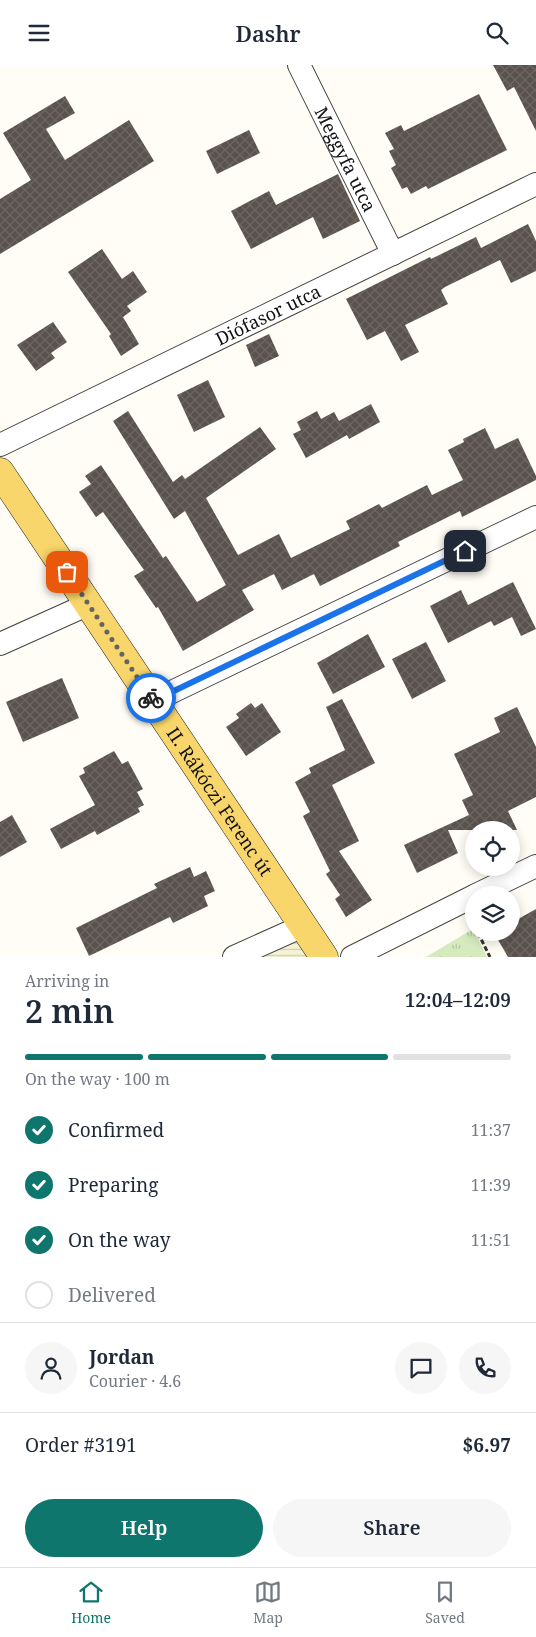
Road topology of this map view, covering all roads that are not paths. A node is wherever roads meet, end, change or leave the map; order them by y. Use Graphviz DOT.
graph roads {
  1 [pos="299,65"];
  2 [pos="536,184"];
  3 [pos="393,254"];
  4 [pos="0,445"];
  5 [pos="0,472"];
  6 [pos="536,517"];
  7 [pos="88,604"];
  8 [pos="0,644"];
  9 [pos="153,701"];
  10 [pos="536,866"];
  11 [pos="495,886"];
  12 [pos="465,901"];
  13 [pos="303,926"];
  14 [pos="234,957"];
  15 [pos="324,957"];
  16 [pos="352,957"];
  1 -- 3 [label="street, Meggyfa utca"];
  2 -- 3 [label="street, Diófasor utca"];
  3 -- 4 [label="street, Diófasor utca"];
  5 -- 7 [label="main road, II. Rákóczi Ferenc út"];
  6 -- 9 [label="street"];
  7 -- 8 [label="street"];
  7 -- 9 [label="main road, II. Rákóczi Ferenc út"];
  9 -- 13 [label="main road, II. Rákóczi Ferenc út"];
  10 -- 11 [label="street"];
  12 -- 16 [label="street"];
  13 -- 14 [label="street"];
  13 -- 15 [label="main road, II. Rákóczi Ferenc út"];
}
